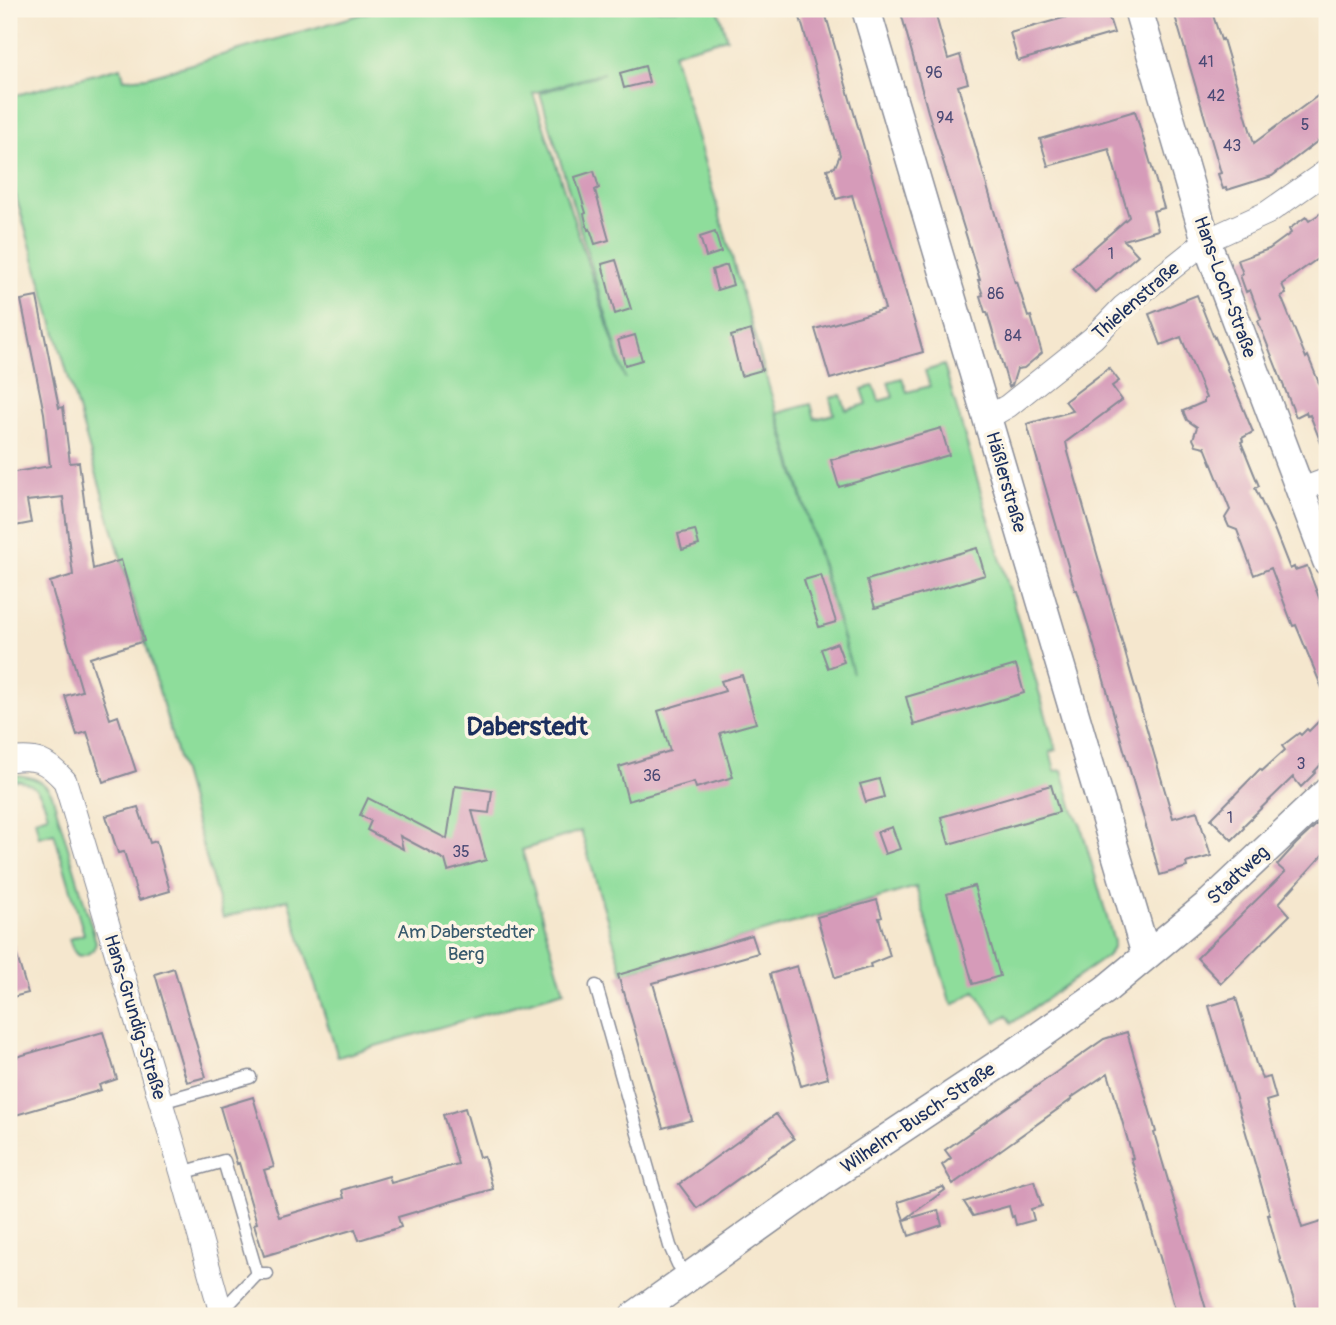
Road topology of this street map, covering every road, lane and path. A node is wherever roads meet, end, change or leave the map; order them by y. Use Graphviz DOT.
graph roads {
  1 [pos="866,9"];
  2 [pos="1138,9"];
  3 [pos="1327,171"];
  4 [pos="1206,241"];
  5 [pos="987,418"];
  6 [pos="1327,480"];
  7 [pos="1300,490"];
  8 [pos="1327,561"];
  9 [pos="9,760"];
  10 [pos="1327,792"];
  11 [pos="1146,955"];
  12 [pos="596,986"];
  13 [pos="250,1077"];
  14 [pos="161,1102"];
  15 [pos="182,1173"];
  16 [pos="688,1277"];
  17 [pos="221,1314"];
  18 [pos="634,1316"];
  1 -- 5 [label="street, Häßlerstraße"];
  2 -- 4 [label="street, Hans-Loch-Straße"];
  3 -- 4 [label="street, Thielenstraße"];
  4 -- 5 [label="street, Thielenstraße"];
  4 -- 7 [label="street, Hans-Loch-Straße"];
  5 -- 11 [label="street, Häßlerstraße"];
  6 -- 7 [label="street"];
  7 -- 8 [label="street, Hans-Loch-Straße"];
  9 -- 14 [label="street, Hans-Grundig-Straße"];
  10 -- 11 [label="street, Stadtweg"];
  11 -- 16 [label="street, Wilhelm-Busch-Straße"];
  12 -- 16 [label="lane"];
  13 -- 14 [label="lane"];
  14 -- 15 [label="street, Hans-Grundig-Straße"];
  15 -- 17 [label="street, Hans-Grundig-Straße"];
  15 -- 17 [label="lane"];
  16 -- 18 [label="street, Wilhelm-Busch-Straße"];
}
